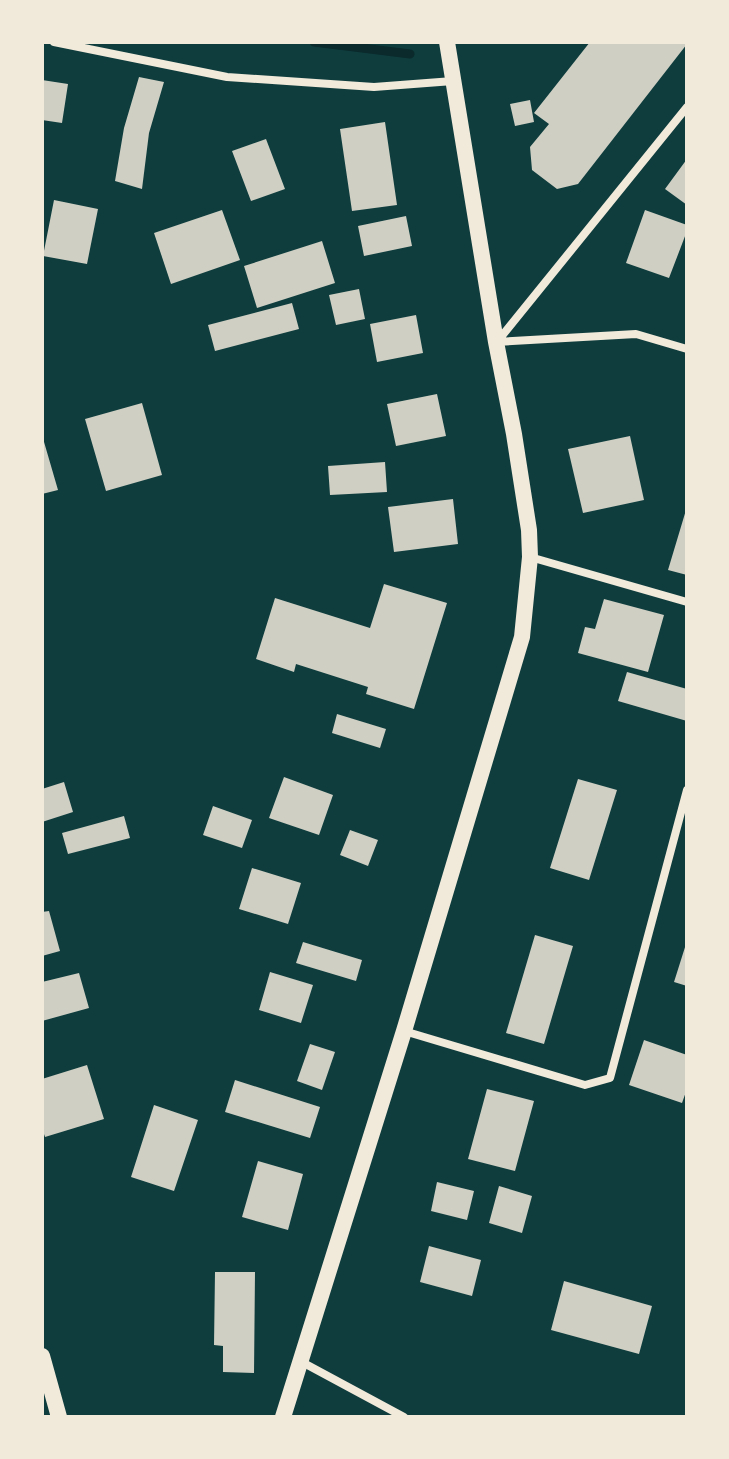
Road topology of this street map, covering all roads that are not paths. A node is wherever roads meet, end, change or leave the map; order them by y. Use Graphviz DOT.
graph roads {
  1 [pos="54,42"];
  2 [pos="447,42"];
  3 [pos="453,81"];
  4 [pos="687,107"];
  5 [pos="496,342"];
  6 [pos="687,349"];
  7 [pos="530,557"];
  8 [pos="687,602"];
  9 [pos="687,790"];
  10 [pos="404,1031"];
  11 [pos="42,1356"];
  12 [pos="300,1361"];
  13 [pos="59,1417"];
  14 [pos="283,1417"];
  15 [pos="404,1417"];
  1 -- 3 [label="street"];
  2 -- 3 [label="main road"];
  3 -- 5 [label="main road"];
  4 -- 5 [label="street"];
  5 -- 6 [label="street"];
  5 -- 7 [label="main road"];
  7 -- 8 [label="street"];
  7 -- 10 [label="main road"];
  9 -- 10 [label="street"];
  10 -- 12 [label="main road"];
  11 -- 13 [label="main road"];
  12 -- 14 [label="main road"];
  12 -- 15 [label="street"];
}
